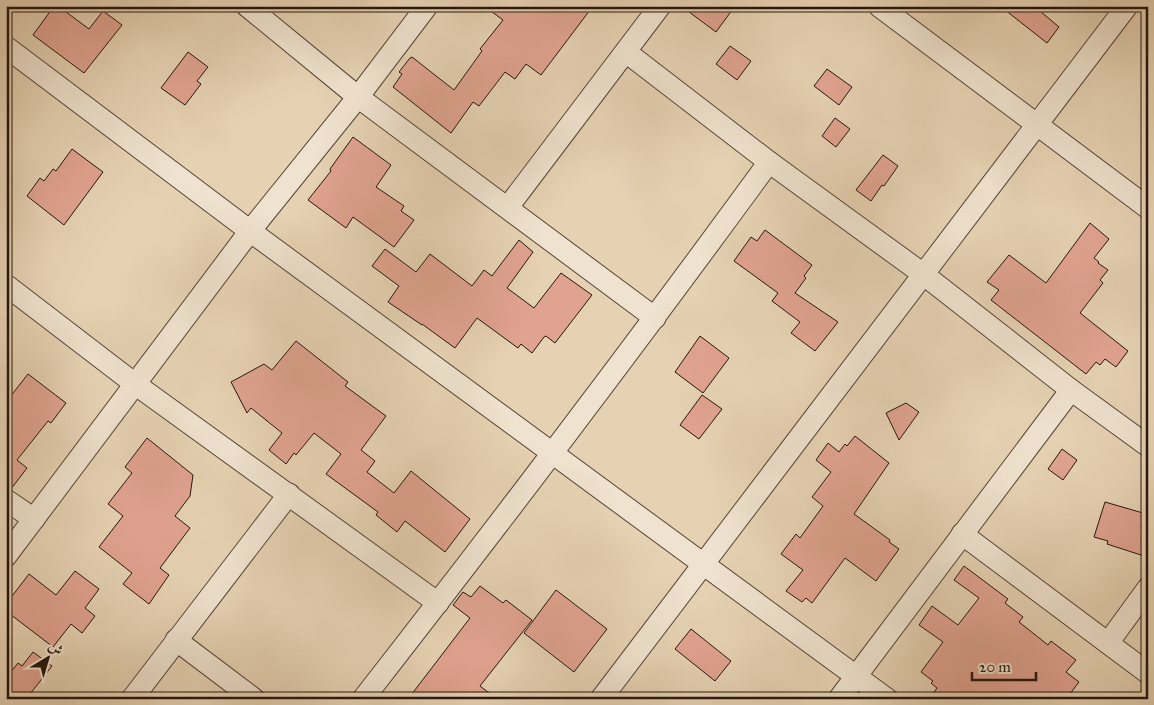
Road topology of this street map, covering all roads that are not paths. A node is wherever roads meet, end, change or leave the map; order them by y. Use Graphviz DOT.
graph roads {
  1 [pos="247,6"];
  2 [pos="427,6"];
  3 [pos="660,6"];
  4 [pos="879,6"];
  5 [pos="1127,6"];
  6 [pos="6,47"];
  7 [pos="626,52"];
  8 [pos="358,97"];
  9 [pos="1037,124"];
  10 [pos="769,162"];
  11 [pos="508,207"];
  12 [pos="1148,208"];
  13 [pos="250,231"];
  14 [pos="923,274"];
  15 [pos="6,286"];
  16 [pos="655,318"];
  17 [pos="135,384"];
  18 [pos="1071,390"];
  19 [pos="1148,446"];
  20 [pos="554,453"];
  21 [pos="290,494"];
  22 [pos="6,500"];
  23 [pos="34,519"];
  24 [pos="962,534"];
  25 [pos="6,556"];
  26 [pos="704,563"];
  27 [pos="1148,588"];
  28 [pos="438,603"];
  29 [pos="176,640"];
  30 [pos="1108,643"];
  31 [pos="1148,673"];
  32 [pos="857,675"];
  33 [pos="132,699"];
  34 [pos="254,699"];
  35 [pos="364,699"];
  36 [pos="602,699"];
  37 [pos="839,699"];
  38 [pos="887,699"];
  1 -- 8 [label="street"];
  2 -- 8 [label="street"];
  3 -- 7 [label="street"];
  4 -- 9 [label="street"];
  5 -- 9 [label="street"];
  6 -- 13 [label="street"];
  7 -- 10 [label="street"];
  7 -- 11 [label="street"];
  8 -- 11 [label="street"];
  8 -- 13 [label="street"];
  9 -- 12 [label="street"];
  9 -- 14 [label="street"];
  10 -- 14 [label="street"];
  10 -- 16 [label="street"];
  11 -- 16 [label="street"];
  13 -- 17 [label="street"];
  13 -- 20 [label="street"];
  14 -- 18 [label="street"];
  14 -- 26 [label="street"];
  15 -- 17 [label="street"];
  16 -- 20 [label="street"];
  17 -- 21 [label="street"];
  17 -- 23 [label="street"];
  18 -- 19 [label="street"];
  18 -- 24 [label="street"];
  20 -- 26 [label="street"];
  20 -- 28 [label="street"];
  21 -- 28 [label="street"];
  21 -- 29 [label="street"];
  22 -- 23 [label="street"];
  23 -- 25 [label="street"];
  24 -- 30 [label="street"];
  24 -- 32 [label="street"];
  26 -- 32 [label="street"];
  26 -- 36 [label="street"];
  27 -- 30 [label="street"];
  28 -- 35 [label="street"];
  29 -- 33 [label="street"];
  29 -- 34 [label="street"];
  30 -- 31 [label="street"];
  32 -- 37 [label="street"];
  32 -- 38 [label="street"];
}
